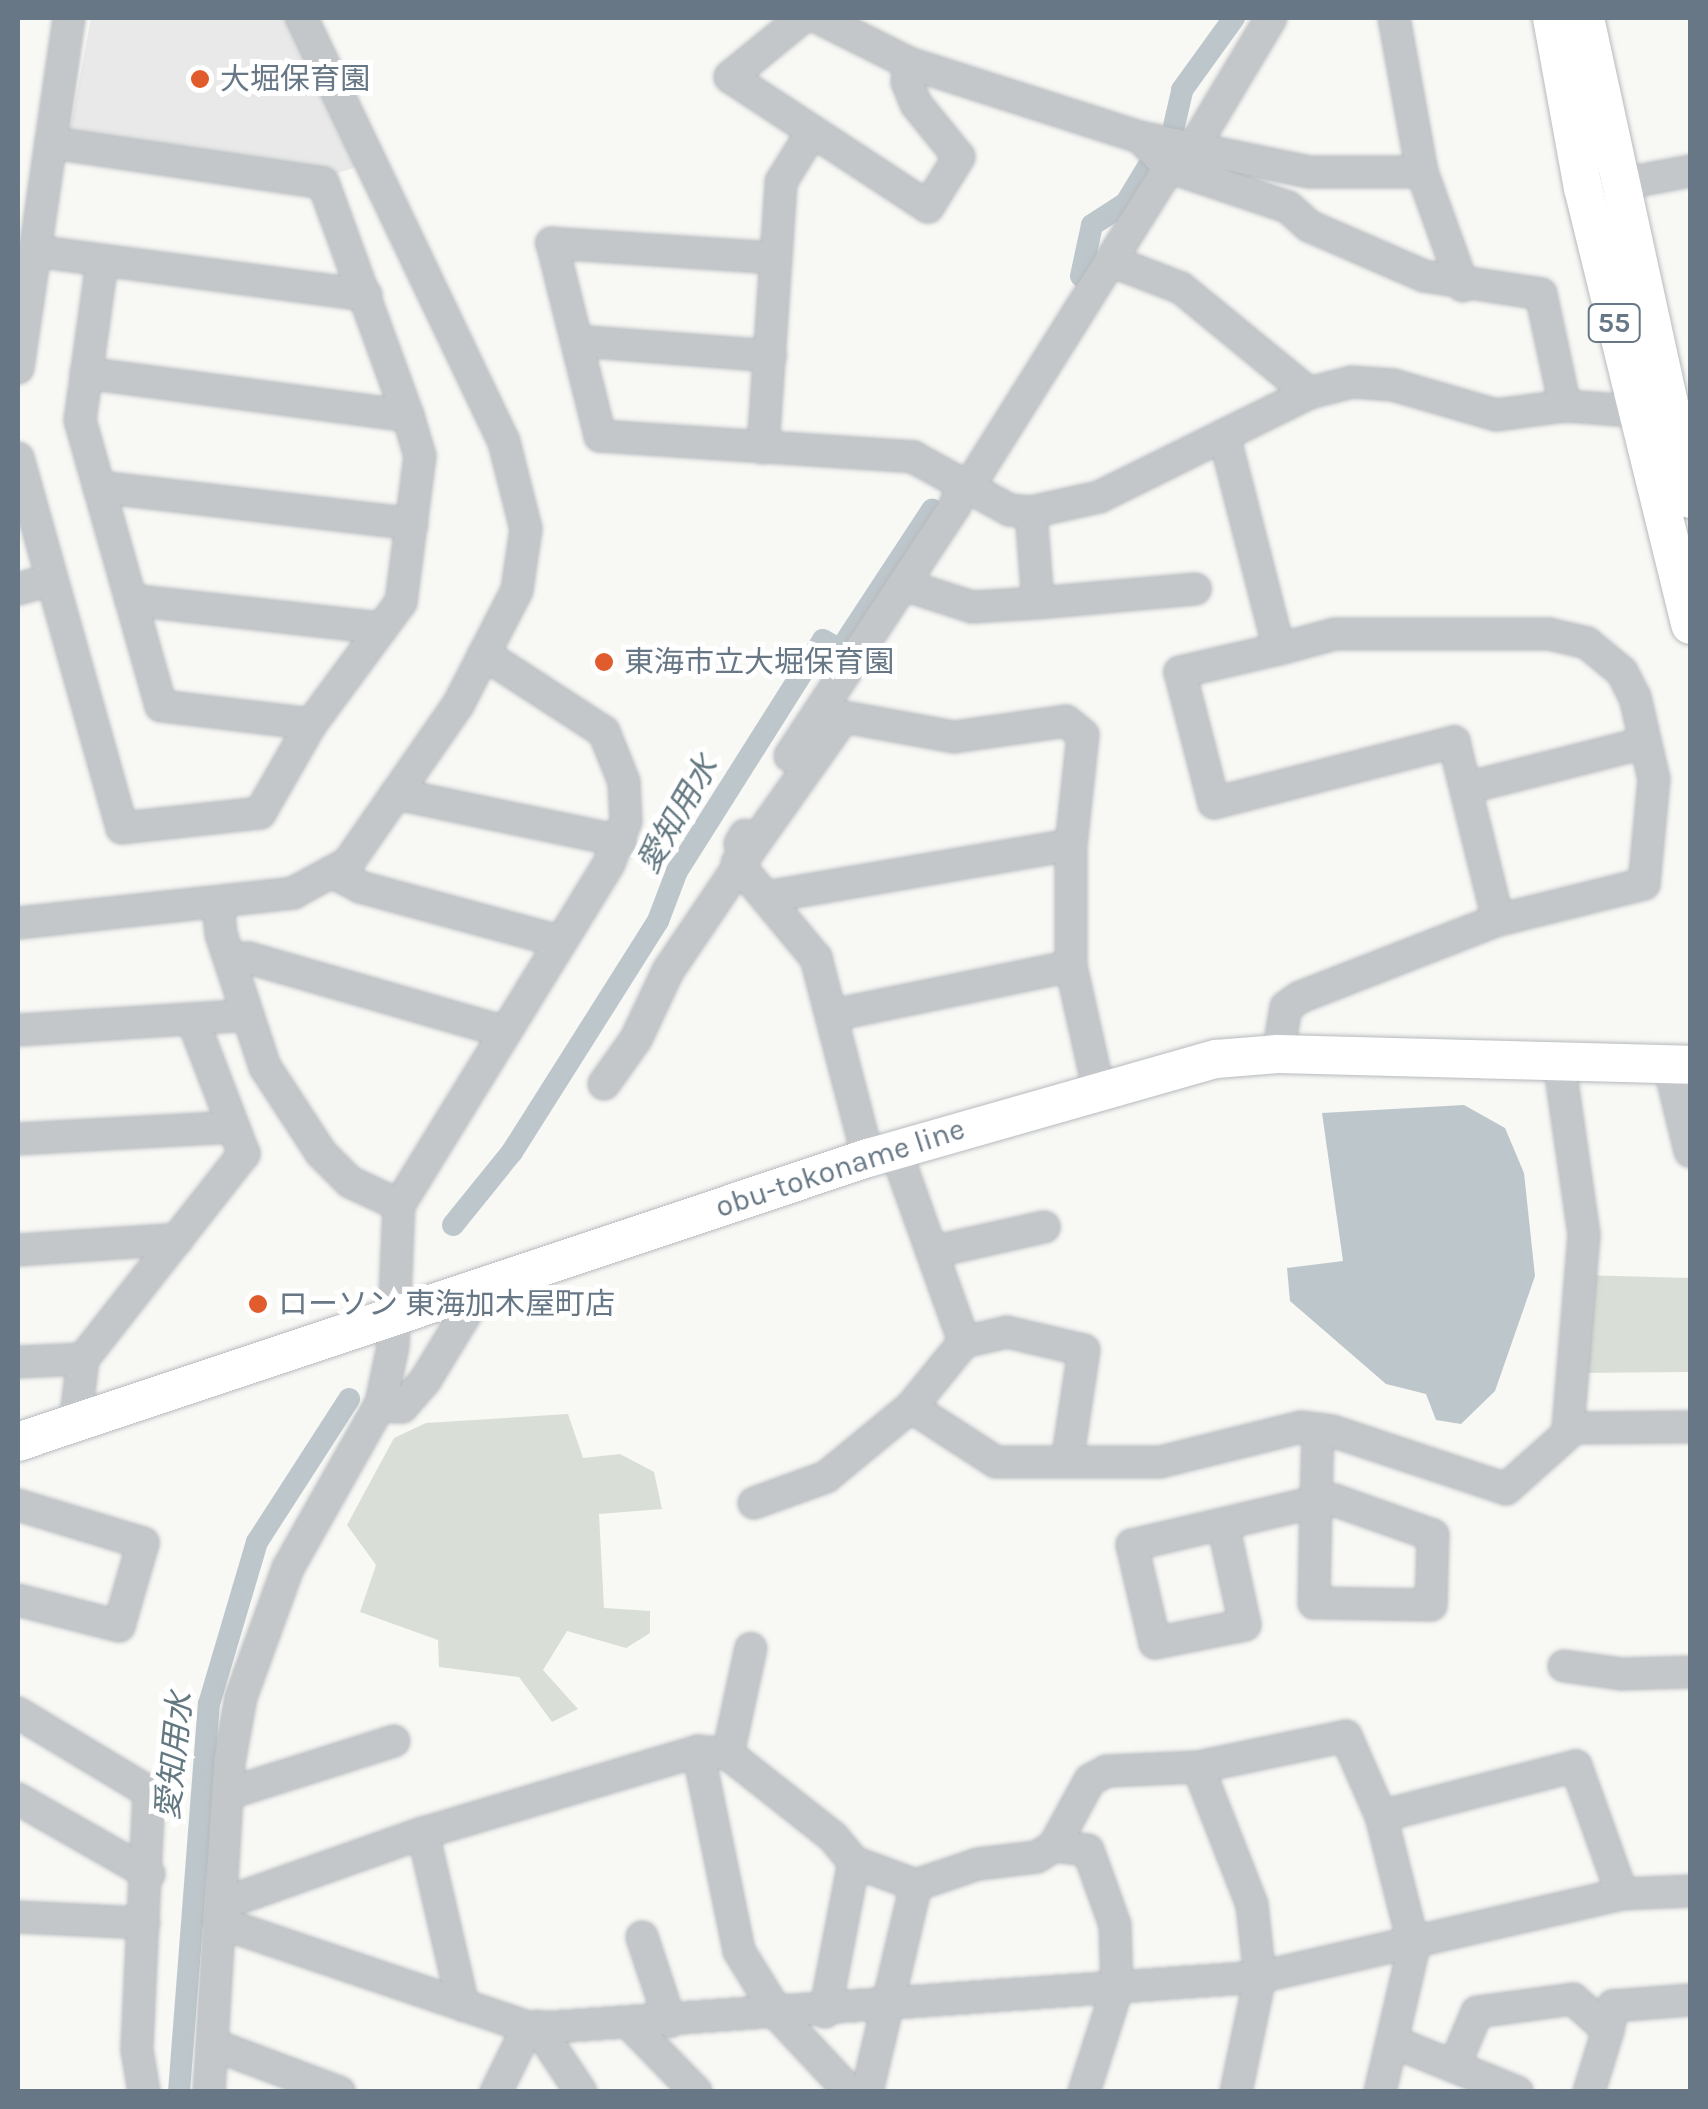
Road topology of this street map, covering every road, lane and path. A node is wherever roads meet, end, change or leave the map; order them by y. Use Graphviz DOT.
graph roads {
  1 [pos="69,18"];
  2 [pos="302,18"];
  3 [pos="802,18"];
  4 [pos="819,18"];
  5 [pos="1271,18"];
  6 [pos="1394,18"];
  7 [pos="1552,18"];
  8 [pos="1586,18"];
  9 [pos="853,25"];
  10 [pos="909,63"];
  11 [pos="812,132"];
  12 [pos="1140,137"];
  13 [pos="51,143"];
  14 [pos="1195,145"];
  15 [pos="1169,167"];
  16 [pos="1690,171"];
  17 [pos="1422,172"];
  18 [pos="1622,184"];
  19 [pos="35,251"];
  20 [pos="776,258"];
  21 [pos="102,262"];
  22 [pos="1124,266"];
  23 [pos="1462,286"];
  24 [pos="366,295"];
  25 [pos="577,341"];
  26 [pos="770,356"];
  27 [pos="18,368"];
  28 [pos="86,373"];
  29 [pos="1309,393"];
  30 [pos="1564,406"];
  31 [pos="1634,411"];
  32 [pos="408,416"];
  33 [pos="1224,435"];
  34 [pos="1682,437"];
  35 [pos="763,448"];
  36 [pos="18,458"];
  37 [pos="965,486"];
  38 [pos="99,487"];
  39 [pos="1690,499"];
  40 [pos="1031,512"];
  41 [pos="412,524"];
  42 [pos="52,579"];
  43 [pos="904,585"];
  44 [pos="18,589"];
  45 [pos="1195,589"];
  46 [pos="131,600"];
  47 [pos="1038,603"];
  48 [pos="1690,625"];
  49 [pos="381,628"];
  50 [pos="1280,649"];
  51 [pos="484,654"];
  52 [pos="311,724"];
  53 [pos="1644,743"];
  54 [pos="1466,788"];
  55 [pos="396,794"];
  56 [pos="620,841"];
  57 [pos="1071,844"];
  58 [pos="743,857"];
  59 [pos="332,872"];
  60 [pos="766,897"];
  61 [pos="218,904"];
  62 [pos="1498,920"];
  63 [pos="18,923"];
  64 [pos="559,941"];
  65 [pos="230,959"];
  66 [pos="1071,966"];
  67 [pos="248,1015"];
  68 [pos="833,1016"];
  69 [pos="193,1021"];
  70 [pos="18,1030"];
  71 [pos="502,1030"];
  72 [pos="1278,1054"];
  73 [pos="1559,1061"];
  74 [pos="1680,1065"];
  75 [pos="604,1084"];
  76 [pos="1098,1087"];
  77 [pos="234,1128"];
  78 [pos="18,1140"];
  79 [pos="1690,1151"];
  80 [pos="881,1153"];
  81 [pos="399,1204"];
  82 [pos="1044,1226"];
  83 [pos="178,1239"];
  84 [pos="18,1250"];
  85 [pos="932,1252"];
  86 [pos="468,1291"];
  87 [pos="392,1320"];
  88 [pos="964,1342"];
  89 [pos="83,1359"];
  90 [pos="18,1362"];
  91 [pos="380,1406"];
  92 [pos="911,1407"];
  93 [pos="75,1424"];
  94 [pos="1690,1427"];
  95 [pos="1318,1429"];
  96 [pos="1573,1429"];
  97 [pos="18,1442"];
  98 [pos="1068,1462"];
  99 [pos="1316,1502"];
  100 [pos="754,1503"];
  101 [pos="18,1505"];
  102 [pos="1223,1524"];
  103 [pos="18,1600"];
  104 [pos="751,1648"];
  105 [pos="1564,1666"];
  106 [pos="1690,1672"];
  107 [pos="18,1713"];
  108 [pos="394,1741"];
  109 [pos="698,1751"];
  110 [pos="728,1754"];
  111 [pos="1198,1767"];
  112 [pos="228,1794"];
  113 [pos="18,1798"];
  114 [pos="1380,1816"];
  115 [pos="423,1833"];
  116 [pos="1054,1846"];
  117 [pos="854,1862"];
  118 [pos="150,1874"];
  119 [pos="916,1885"];
  120 [pos="1690,1891"];
  121 [pos="1622,1894"];
  122 [pos="220,1913"];
  123 [pos="18,1917"];
  124 [pos="144,1923"];
  125 [pos="642,1937"];
  126 [pos="1414,1946"];
  127 [pos="1260,1977"];
  128 [pos="1116,1989"];
  129 [pos="1690,2000"];
  130 [pos="463,2005"];
  131 [pos="890,2008"];
  132 [pos="825,2012"];
  133 [pos="780,2016"];
  134 [pos="670,2021"];
  135 [pos="629,2023"];
  136 [pos="532,2026"];
  137 [pos="1608,2030"];
  138 [pos="1396,2043"];
  139 [pos="214,2045"];
  140 [pos="1456,2062"];
  141 [pos="144,2092"];
  142 [pos="208,2092"];
  143 [pos="339,2092"];
  144 [pos="496,2092"];
  145 [pos="581,2092"];
  146 [pos="696,2092"];
  147 [pos="850,2092"];
  148 [pos="867,2092"];
  149 [pos="1084,2092"];
  150 [pos="1236,2092"];
  151 [pos="1380,2092"];
  152 [pos="1517,2092"];
  153 [pos="1588,2092"];
  1 -- 13 [label="street"];
  2 -- 51 [label="street"];
  3 -- 11 [label="street"];
  4 -- 9 [label="street"];
  5 -- 14 [label="street"];
  6 -- 17 [label="street"];
  7 -- 31 [label="main road, 55"];
  8 -- 18 [label="main road, 55"];
  9 -- 10 [label="street"];
  10 -- 11 [label="street"];
  10 -- 12 [label="street"];
  11 -- 20 [label="street"];
  12 -- 14 [label="street"];
  12 -- 15 [label="street"];
  13 -- 19 [label="street"];
  13 -- 24 [label="street"];
  14 -- 17 [label="street"];
  15 -- 23 [label="street"];
  15 -- 37 [label="street"];
  16 -- 18 [label="street"];
  17 -- 23 [label="street"];
  18 -- 34 [label="main road, 55"];
  19 -- 21 [label="street"];
  19 -- 27 [label="street"];
  20 -- 25 [label="street"];
  20 -- 26 [label="street"];
  21 -- 24 [label="street"];
  21 -- 28 [label="street"];
  22 -- 29 [label="street"];
  23 -- 30 [label="street"];
  24 -- 32 [label="street"];
  25 -- 26 [label="street"];
  25 -- 35 [label="street"];
  26 -- 35 [label="street"];
  28 -- 32 [label="street"];
  28 -- 38 [label="street"];
  29 -- 30 [label="street"];
  29 -- 33 [label="street"];
  30 -- 31 [label="street"];
  31 -- 34 [label="street"];
  31 -- 48 [label="main road, 55"];
  32 -- 41 [label="street"];
  33 -- 40 [label="street"];
  33 -- 50 [label="street"];
  34 -- 39 [label="main road, 55"];
  35 -- 37 [label="street"];
  36 -- 42 [label="street"];
  37 -- 40 [label="street"];
  37 -- 43 [label="street"];
  38 -- 41 [label="street"];
  38 -- 46 [label="street"];
  40 -- 47 [label="street"];
  41 -- 49 [label="street"];
  42 -- 44 [label="street"];
  42 -- 52 [label="street"];
  43 -- 47 [label="street"];
  43 -- 58 [label="street"];
  45 -- 47 [label="street"];
  46 -- 49 [label="street"];
  46 -- 52 [label="street"];
  49 -- 52 [label="street"];
  50 -- 53 [label="street"];
  50 -- 54 [label="street"];
  51 -- 55 [label="street"];
  51 -- 56 [label="street"];
  53 -- 54 [label="street"];
  53 -- 62 [label="street"];
  54 -- 62 [label="street"];
  55 -- 56 [label="street"];
  55 -- 59 [label="street"];
  56 -- 64 [label="street"];
  57 -- 58 [label="street"];
  57 -- 60 [label="street"];
  57 -- 66 [label="street"];
  58 -- 60 [label="street"];
  58 -- 75 [label="street"];
  59 -- 61 [label="street"];
  59 -- 64 [label="street"];
  60 -- 68 [label="street"];
  61 -- 63 [label="street"];
  61 -- 65 [label="street"];
  62 -- 72 [label="street"];
  64 -- 71 [label="street"];
  65 -- 67 [label="street"];
  65 -- 71 [label="street"];
  66 -- 68 [label="street"];
  66 -- 76 [label="street"];
  67 -- 69 [label="street"];
  67 -- 81 [label="street"];
  68 -- 80 [label="street"];
  69 -- 70 [label="street"];
  69 -- 77 [label="street"];
  71 -- 81 [label="street"];
  72 -- 73 [label="main road, obu-tokoname line"];
  72 -- 76 [label="main road, obu-tokoname line"];
  73 -- 74 [label="main road, obu-tokoname line"];
  73 -- 96 [label="street"];
  74 -- 79 [label="street"];
  76 -- 80 [label="main road, obu-tokoname line"];
  77 -- 78 [label="street"];
  77 -- 83 [label="street"];
  80 -- 85 [label="street"];
  80 -- 86 [label="main road, obu-tokoname line"];
  81 -- 87 [label="street"];
  82 -- 85 [label="street"];
  83 -- 84 [label="street"];
  83 -- 89 [label="street"];
  85 -- 88 [label="street"];
  86 -- 87 [label="main road, obu-tokoname line"];
  86 -- 91 [label="street"];
  87 -- 91 [label="street"];
  87 -- 93 [label="main road, obu-tokoname line"];
  88 -- 92 [label="street"];
  88 -- 98 [label="street"];
  89 -- 90 [label="street"];
  89 -- 93 [label="street"];
  91 -- 112 [label="street"];
  92 -- 98 [label="street"];
  92 -- 100 [label="street"];
  93 -- 97 [label="main road, obu-tokoname line"];
  94 -- 96 [label="street"];
  95 -- 96 [label="street"];
  95 -- 98 [label="street"];
  95 -- 99 [label="street"];
  99 -- 99 [label="street"];
  99 -- 102 [label="street"];
  101 -- 103 [label="street"];
  102 -- 102 [label="street"];
  104 -- 110 [label="street"];
  105 -- 106 [label="street"];
  107 -- 118 [label="street"];
  108 -- 112 [label="street"];
  109 -- 110 [label="street"];
  109 -- 115 [label="street"];
  109 -- 133 [label="street"];
  110 -- 117 [label="street"];
  111 -- 114 [label="street"];
  111 -- 116 [label="street"];
  111 -- 127 [label="street"];
  112 -- 122 [label="street"];
  113 -- 118 [label="street"];
  114 -- 121 [label="street"];
  114 -- 126 [label="street"];
  115 -- 122 [label="street"];
  115 -- 130 [label="street"];
  116 -- 119 [label="street"];
  116 -- 128 [label="street"];
  117 -- 119 [label="street"];
  117 -- 132 [label="street"];
  118 -- 124 [label="street"];
  119 -- 131 [label="street"];
  120 -- 121 [label="street"];
  121 -- 126 [label="street"];
  122 -- 130 [label="street"];
  122 -- 139 [label="street"];
  123 -- 124 [label="street"];
  124 -- 141 [label="street"];
  125 -- 134 [label="street"];
  126 -- 127 [label="street"];
  126 -- 138 [label="street"];
  127 -- 128 [label="street"];
  127 -- 150 [label="street"];
  128 -- 131 [label="street"];
  128 -- 149 [label="street"];
  129 -- 137 [label="street"];
  130 -- 136 [label="street"];
  131 -- 132 [label="street"];
  131 -- 148 [label="street"];
  132 -- 133 [label="street"];
  133 -- 134 [label="street"];
  133 -- 147 [label="street"];
  134 -- 135 [label="street"];
  135 -- 136 [label="street"];
  135 -- 146 [label="street"];
  136 -- 144 [label="street"];
  136 -- 145 [label="street"];
  137 -- 140 [label="street"];
  137 -- 153 [label="street"];
  138 -- 140 [label="street"];
  138 -- 151 [label="street"];
  139 -- 142 [label="street"];
  139 -- 143 [label="street"];
  140 -- 152 [label="street"];
}
